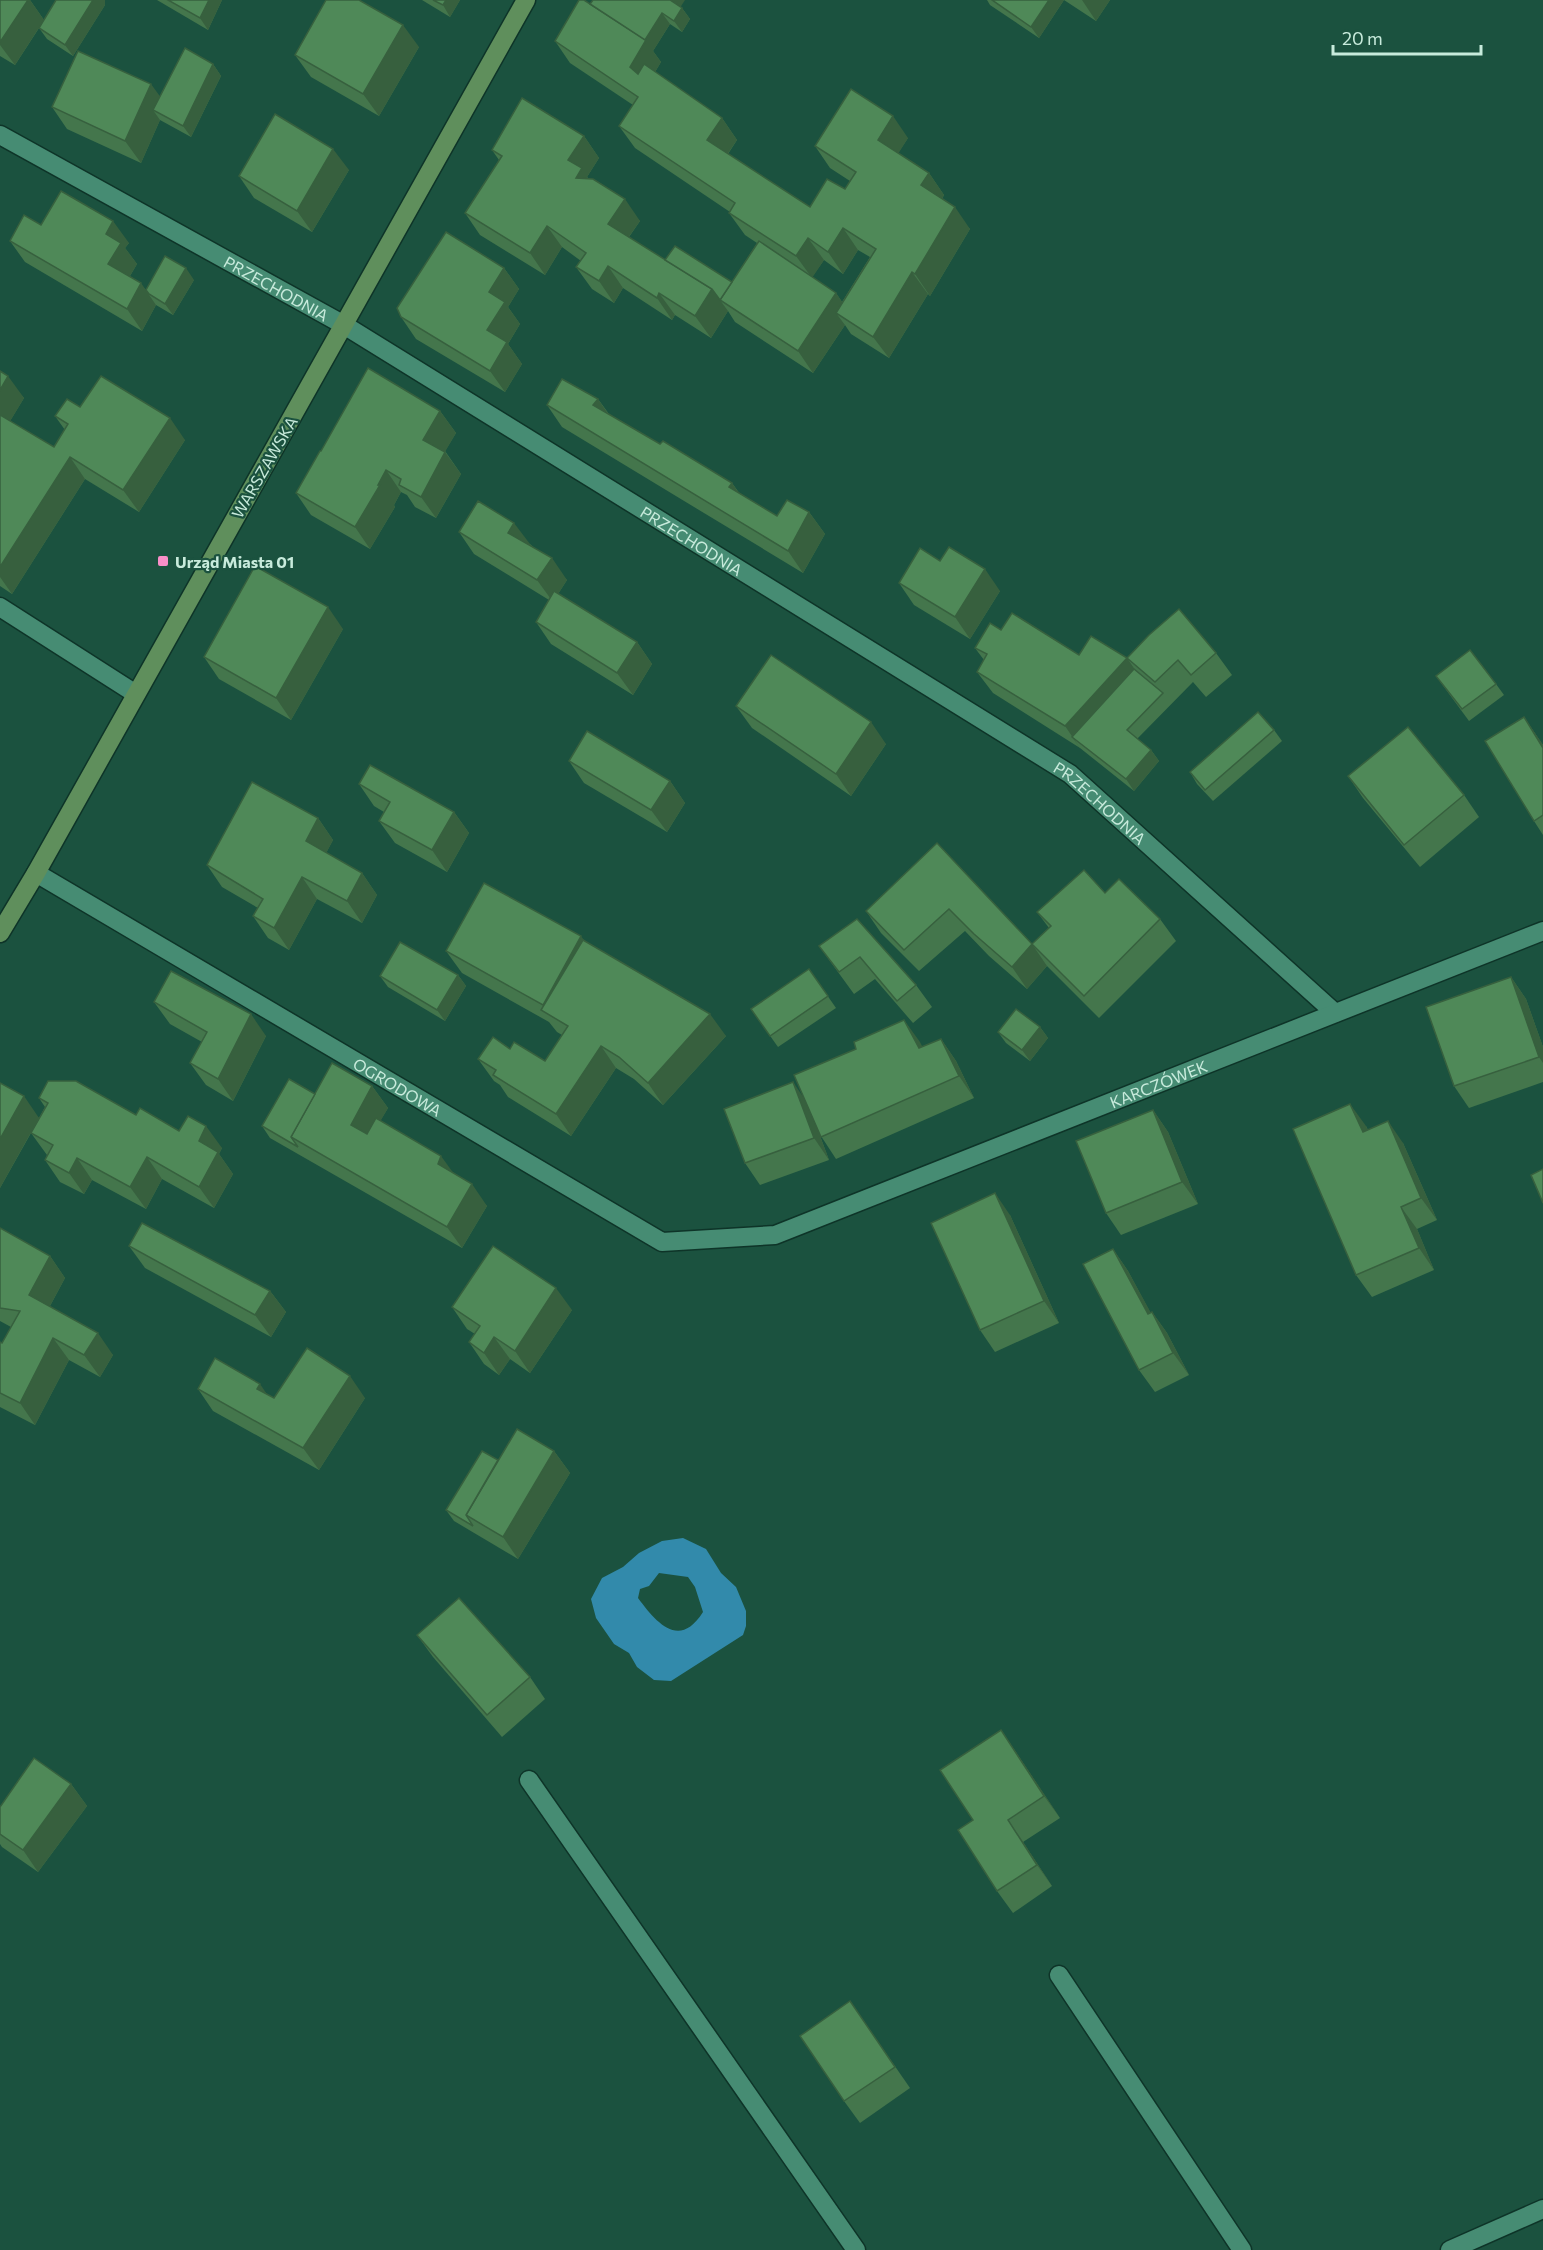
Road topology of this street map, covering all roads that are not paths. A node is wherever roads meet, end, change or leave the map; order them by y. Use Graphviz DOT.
graph roads {
  1 [pos="525,0"];
  2 [pos="0,135"];
  3 [pos="344,325"];
  4 [pos="0,607"];
  5 [pos="136,694"];
  6 [pos="36,873"];
  7 [pos="1543,931"];
  8 [pos="0,933"];
  9 [pos="1335,1013"];
  10 [pos="775,1235"];
  11 [pos="530,1780"];
  12 [pos="1059,1975"];
  13 [pos="1543,2209"];
  14 [pos="856,2250"];
  15 [pos="1242,2250"];
  16 [pos="1450,2250"];
  1 -- 3 [label="street, WARSZAWSKA"];
  2 -- 3 [label="street, PRZECHODNIA"];
  3 -- 5 [label="street, WARSZAWSKA"];
  3 -- 9 [label="street, PRZECHODNIA"];
  4 -- 5 [label="street"];
  5 -- 6 [label="street, WARSZAWSKA"];
  6 -- 8 [label="street, WARSZAWSKA"];
  6 -- 10 [label="street, OGRODOWA"];
  7 -- 9 [label="street, KARCZÓWEK"];
  9 -- 10 [label="street, KARCZÓWEK"];
  11 -- 14 [label="street"];
  12 -- 15 [label="street"];
  13 -- 16 [label="street"];
}
